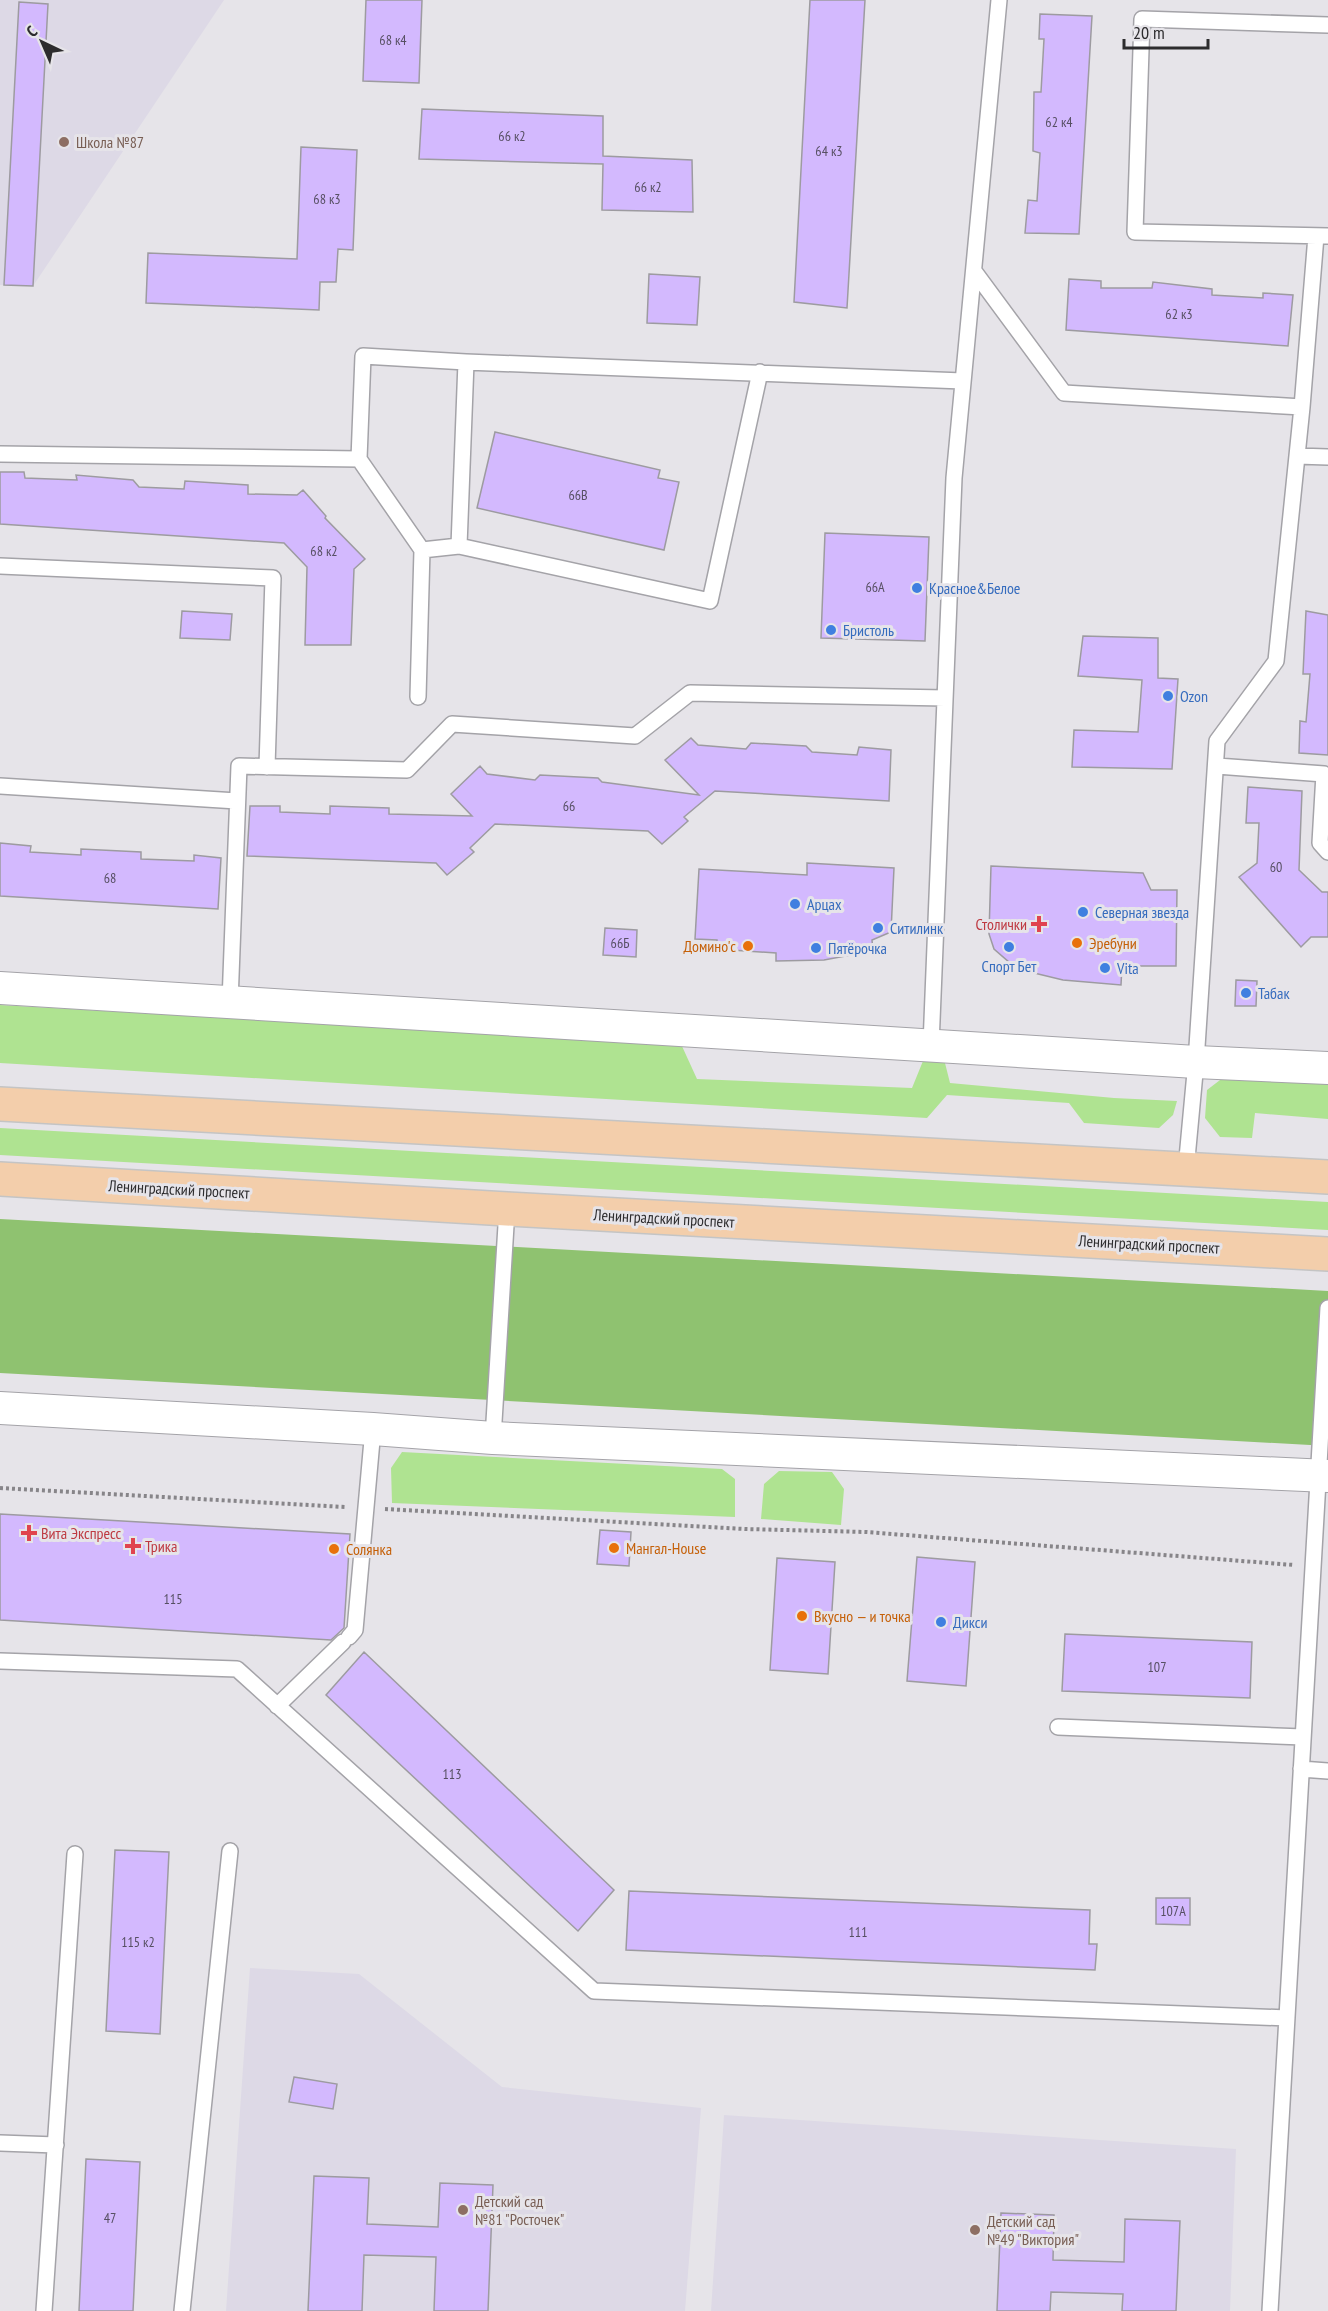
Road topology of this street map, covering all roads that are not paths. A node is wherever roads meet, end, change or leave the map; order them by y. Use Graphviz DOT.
graph roads {
  1 [pos="999,0"];
  2 [pos="1328,25"];
  3 [pos="1322,236"];
  4 [pos="974,271"];
  5 [pos="466,362"];
  6 [pos="760,372"];
  7 [pos="963,381"];
  8 [pos="1302,406"];
  9 [pos="0,454"];
  10 [pos="1297,456"];
  11 [pos="1328,457"];
  12 [pos="359,459"];
  13 [pos="459,546"];
  14 [pos="423,550"];
  15 [pos="0,566"];
  16 [pos="418,697"];
  17 [pos="945,698"];
  18 [pos="1217,766"];
  19 [pos="267,767"];
  20 [pos="1326,774"];
  21 [pos="0,786"];
  22 [pos="237,801"];
  23 [pos="1328,852"];
  24 [pos="0,988"];
  25 [pos="230,1002"];
  26 [pos="932,1045"];
  27 [pos="1196,1062"];
  28 [pos="1328,1068"];
  29 [pos="0,1104"];
  30 [pos="1186,1169"];
  31 [pos="1328,1177"];
  32 [pos="0,1179"];
  33 [pos="507,1209"];
  34 [pos="1328,1254"];
  35 [pos="1328,1308"];
  36 [pos="0,1408"];
  37 [pos="373,1429"];
  38 [pos="493,1438"];
  39 [pos="1323,1476"];
  40 [pos="0,1661"];
  41 [pos="277,1706"];
  42 [pos="1058,1727"];
  43 [pos="1303,1737"];
  44 [pos="1301,1769"];
  45 [pos="1328,1771"];
  46 [pos="230,1851"];
  47 [pos="75,1854"];
  48 [pos="1287,2018"];
  49 [pos="0,2143"];
  50 [pos="56,2145"];
  51 [pos="44,2311"];
  52 [pos="182,2311"];
  53 [pos="1270,2311"];
  1 -- 4 [label="lane"];
  2 -- 3 [label="lane"];
  3 -- 8 [label="lane"];
  4 -- 7 [label="lane"];
  4 -- 8 [label="lane"];
  5 -- 6 [label="lane"];
  5 -- 12 [label="lane"];
  5 -- 13 [label="lane"];
  6 -- 7 [label="lane"];
  6 -- 13 [label="lane"];
  7 -- 17 [label="lane"];
  8 -- 10 [label="lane"];
  9 -- 12 [label="lane"];
  10 -- 11 [label="lane"];
  10 -- 18 [label="lane"];
  12 -- 14 [label="lane"];
  13 -- 14 [label="lane"];
  14 -- 16 [label="lane"];
  15 -- 19 [label="lane"];
  17 -- 19 [label="lane"];
  17 -- 26 [label="lane"];
  18 -- 20 [label="lane"];
  18 -- 27 [label="lane"];
  19 -- 22 [label="lane"];
  20 -- 23 [label="lane"];
  21 -- 22 [label="lane"];
  22 -- 25 [label="lane"];
  24 -- 25 [label="street"];
  25 -- 26 [label="street"];
  26 -- 27 [label="street"];
  27 -- 28 [label="street"];
  27 -- 30 [label="lane"];
  29 -- 30 [label="main road"];
  30 -- 31 [label="main road"];
  32 -- 33 [label="main road, Ленинградский проспект"];
  33 -- 34 [label="main road, Ленинградский проспект"];
  33 -- 38 [label="lane"];
  35 -- 39 [label="lane"];
  36 -- 37 [label="street"];
  37 -- 38 [label="street"];
  37 -- 41 [label="lane"];
  38 -- 39 [label="street"];
  39 -- 43 [label="lane"];
  40 -- 41 [label="lane"];
  41 -- 48 [label="lane"];
  42 -- 43 [label="lane"];
  43 -- 44 [label="lane"];
  44 -- 45 [label="lane"];
  44 -- 48 [label="lane"];
  46 -- 52 [label="lane"];
  47 -- 50 [label="lane"];
  48 -- 53 [label="lane"];
  49 -- 50 [label="lane"];
  50 -- 51 [label="lane"];
}
